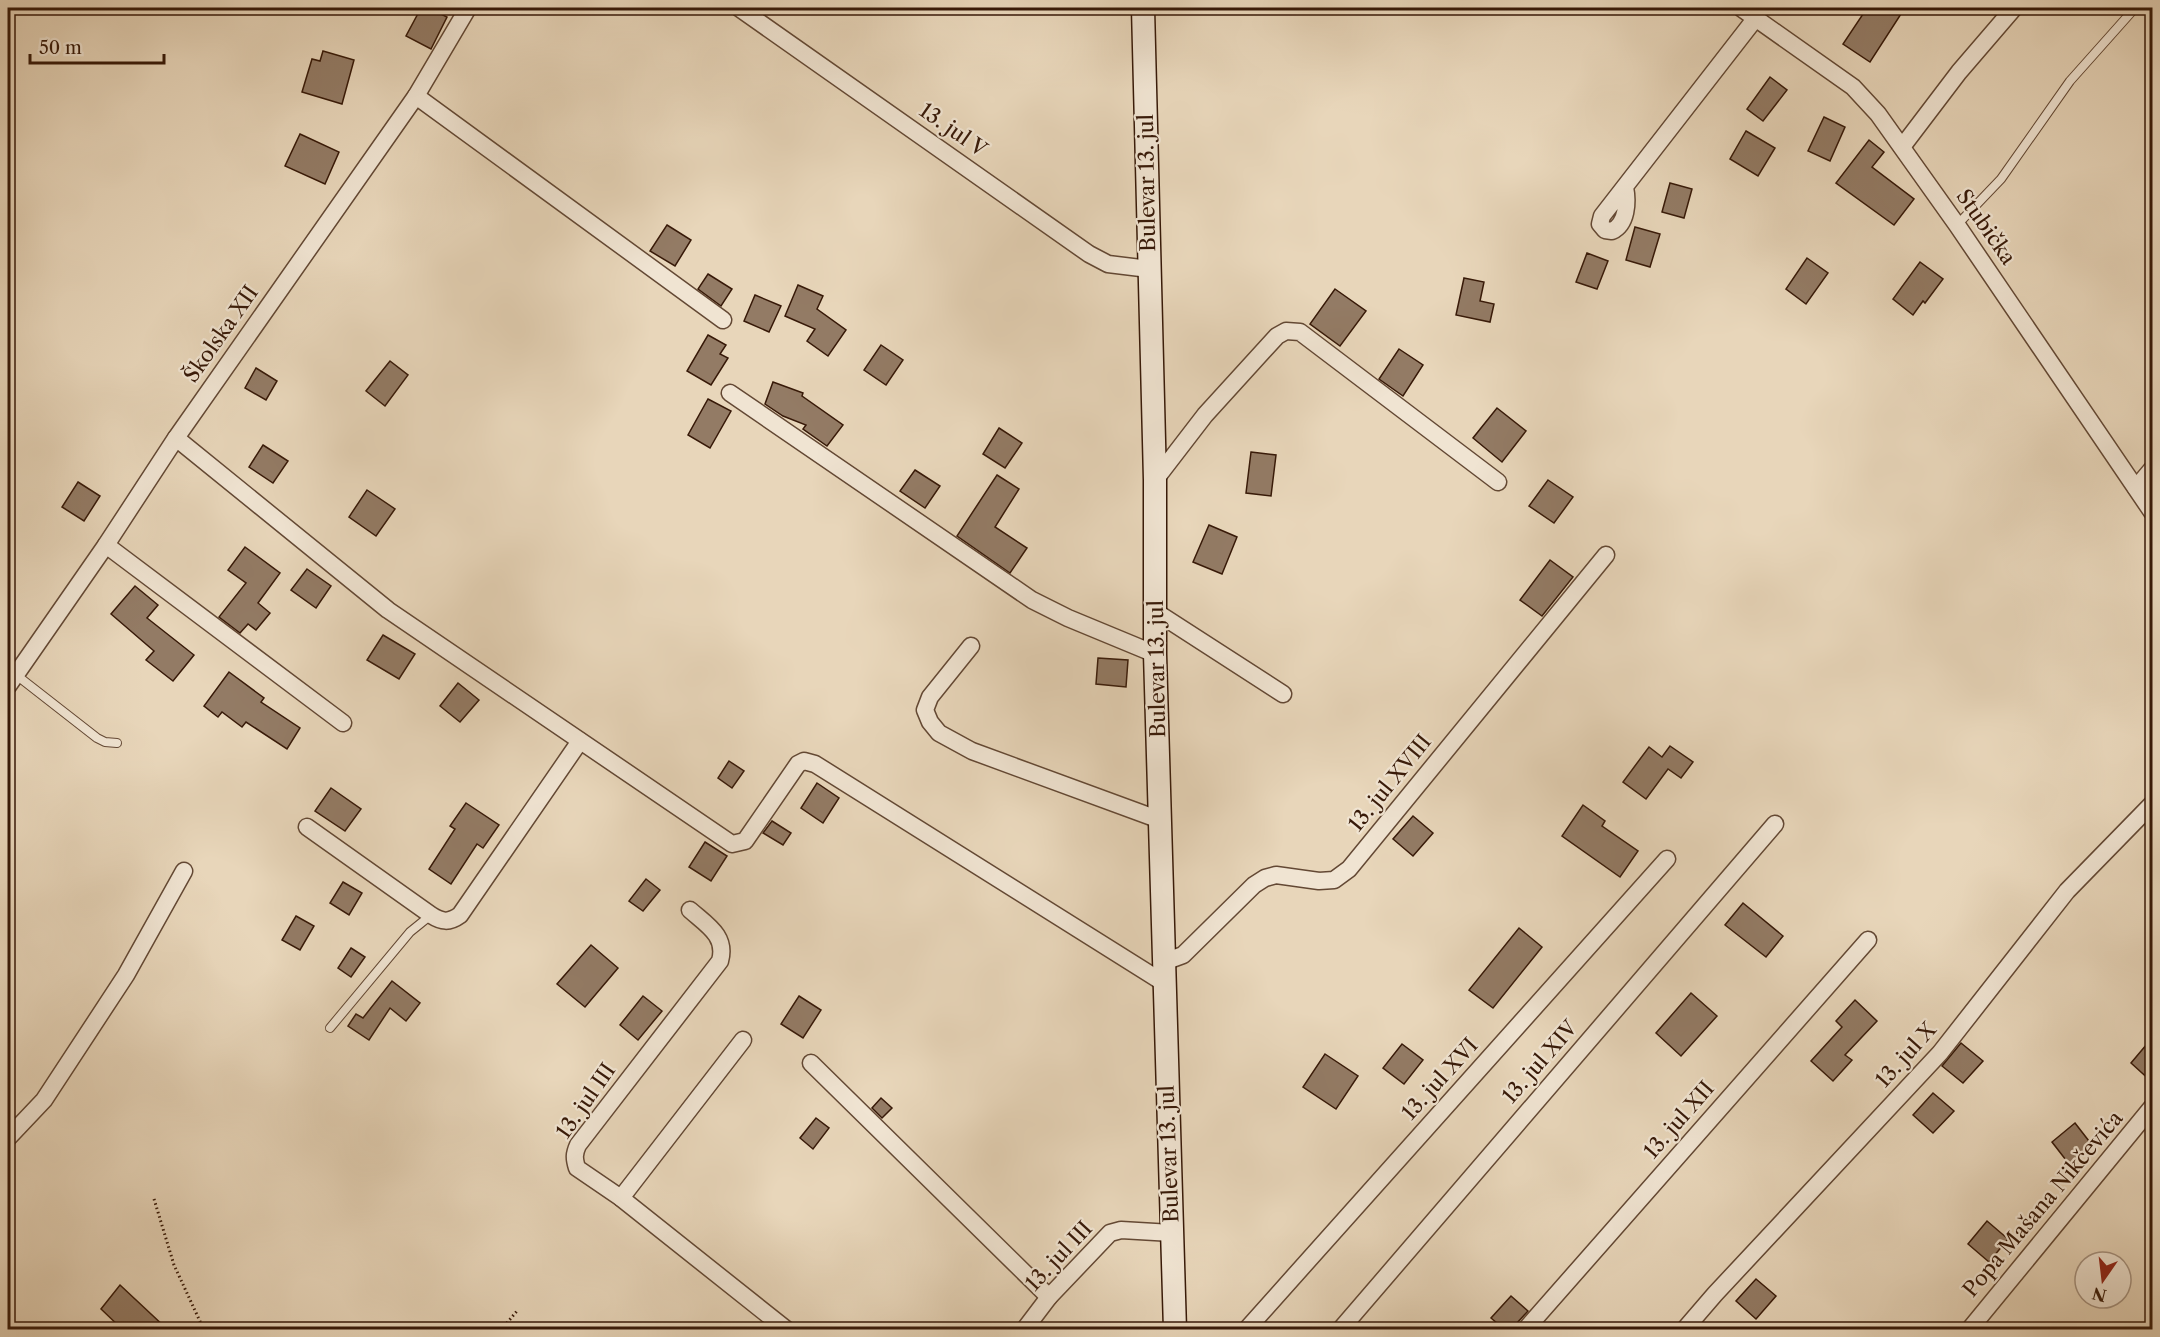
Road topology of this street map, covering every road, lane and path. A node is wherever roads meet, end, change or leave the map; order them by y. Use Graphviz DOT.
graph roads {
  1 [pos="468,8"];
  2 [pos="739,8"];
  3 [pos="1143,8"];
  4 [pos="1741,8"];
  5 [pos="2014,8"];
  6 [pos="2135,8"];
  7 [pos="1755,19"];
  8 [pos="416,96"];
  9 [pos="1902,147"];
  10 [pos="1625,187"];
  11 [pos="1957,225"];
  12 [pos="1149,269"];
  13 [pos="723,320"];
  14 [pos="730,393"];
  15 [pos="176,438"];
  16 [pos="2152,469"];
  17 [pos="1155,480"];
  18 [pos="1498,482"];
  19 [pos="2136,488"];
  20 [pos="2152,512"];
  21 [pos="106,545"];
  22 [pos="1606,555"];
  23 [pos="1156,612"];
  24 [pos="971,646"];
  25 [pos="1155,654"];
  26 [pos="11,680"];
  27 [pos="1283,693"];
  28 [pos="343,723"];
  29 [pos="580,741"];
  30 [pos="117,743"];
  31 [pos="2152,804"];
  32 [pos="1160,820"];
  33 [pos="1775,824"];
  34 [pos="307,827"];
  35 [pos="1667,859"];
  36 [pos="184,871"];
  37 [pos="690,910"];
  38 [pos="431,915"];
  39 [pos="1868,940"];
  40 [pos="1164,973"];
  41 [pos="330,1028"];
  42 [pos="742,1040"];
  43 [pos="812,1063"];
  44 [pos="2152,1107"];
  45 [pos="8,1138"];
  46 [pos="621,1198"];
  47 [pos="154,1199"];
  48 [pos="1172,1233"];
  49 [pos="1049,1296"];
  50 [pos="517,1311"];
  51 [pos="204,1329"];
  52 [pos="390,1329"];
  53 [pos="414,1329"];
  54 [pos="501,1329"];
  55 [pos="787,1329"];
  56 [pos="1024,1329"];
  57 [pos="1175,1329"];
  58 [pos="1246,1329"];
  59 [pos="1340,1329"];
  60 [pos="1525,1329"];
  61 [pos="1684,1329"];
  62 [pos="1969,1329"];
  1 -- 8 [label="street, Školska XII"];
  2 -- 12 [label="street, 13. jul V"];
  3 -- 12 [label="street, Bulevar 13. jul"];
  4 -- 7 [label="street, Stubička"];
  5 -- 9 [label="street"];
  6 -- 11 [label="lane"];
  7 -- 9 [label="street, Stubička"];
  7 -- 10 [label="street"];
  8 -- 13 [label="street"];
  8 -- 15 [label="street, Školska XII"];
  9 -- 11 [label="street, Stubička"];
  11 -- 19 [label="street, Stubička"];
  12 -- 17 [label="street, Bulevar 13. jul"];
  14 -- 25 [label="street"];
  15 -- 21 [label="street, Školska XII"];
  15 -- 29 [label="street"];
  16 -- 19 [label="street"];
  17 -- 18 [label="street"];
  17 -- 23 [label="street, Bulevar 13. jul"];
  19 -- 20 [label="street, Stubička"];
  21 -- 26 [label="street, Školska XII"];
  21 -- 28 [label="street"];
  22 -- 40 [label="street, 13. jul XVIII"];
  23 -- 25 [label="street, Bulevar 13. jul"];
  23 -- 27 [label="street"];
  24 -- 32 [label="street"];
  25 -- 32 [label="street, Bulevar 13. jul"];
  26 -- 30 [label="lane"];
  29 -- 38 [label="street"];
  29 -- 40 [label="street"];
  31 -- 61 [label="street, 13. jul X"];
  32 -- 40 [label="street, Bulevar 13. jul"];
  33 -- 59 [label="street, 13. jul XIV"];
  34 -- 38 [label="street"];
  35 -- 58 [label="street, 13. jul XVI"];
  36 -- 45 [label="street"];
  37 -- 46 [label="street, 13. jul III"];
  38 -- 41 [label="lane"];
  39 -- 60 [label="street, 13. jul XII"];
  40 -- 48 [label="street, Bulevar 13. jul"];
  42 -- 46 [label="street"];
  43 -- 49 [label="street"];
  44 -- 62 [label="street, Popa Mašana Nikčevića"];
  46 -- 55 [label="street, 13. jul III"];
  47 -- 51 [label="path"];
  48 -- 49 [label="street, 13. jul III"];
  48 -- 57 [label="street, Bulevar 13. jul"];
  49 -- 56 [label="street, 13. jul III"];
  50 -- 54 [label="path"];
  52 -- 53 [label="path"];
}
